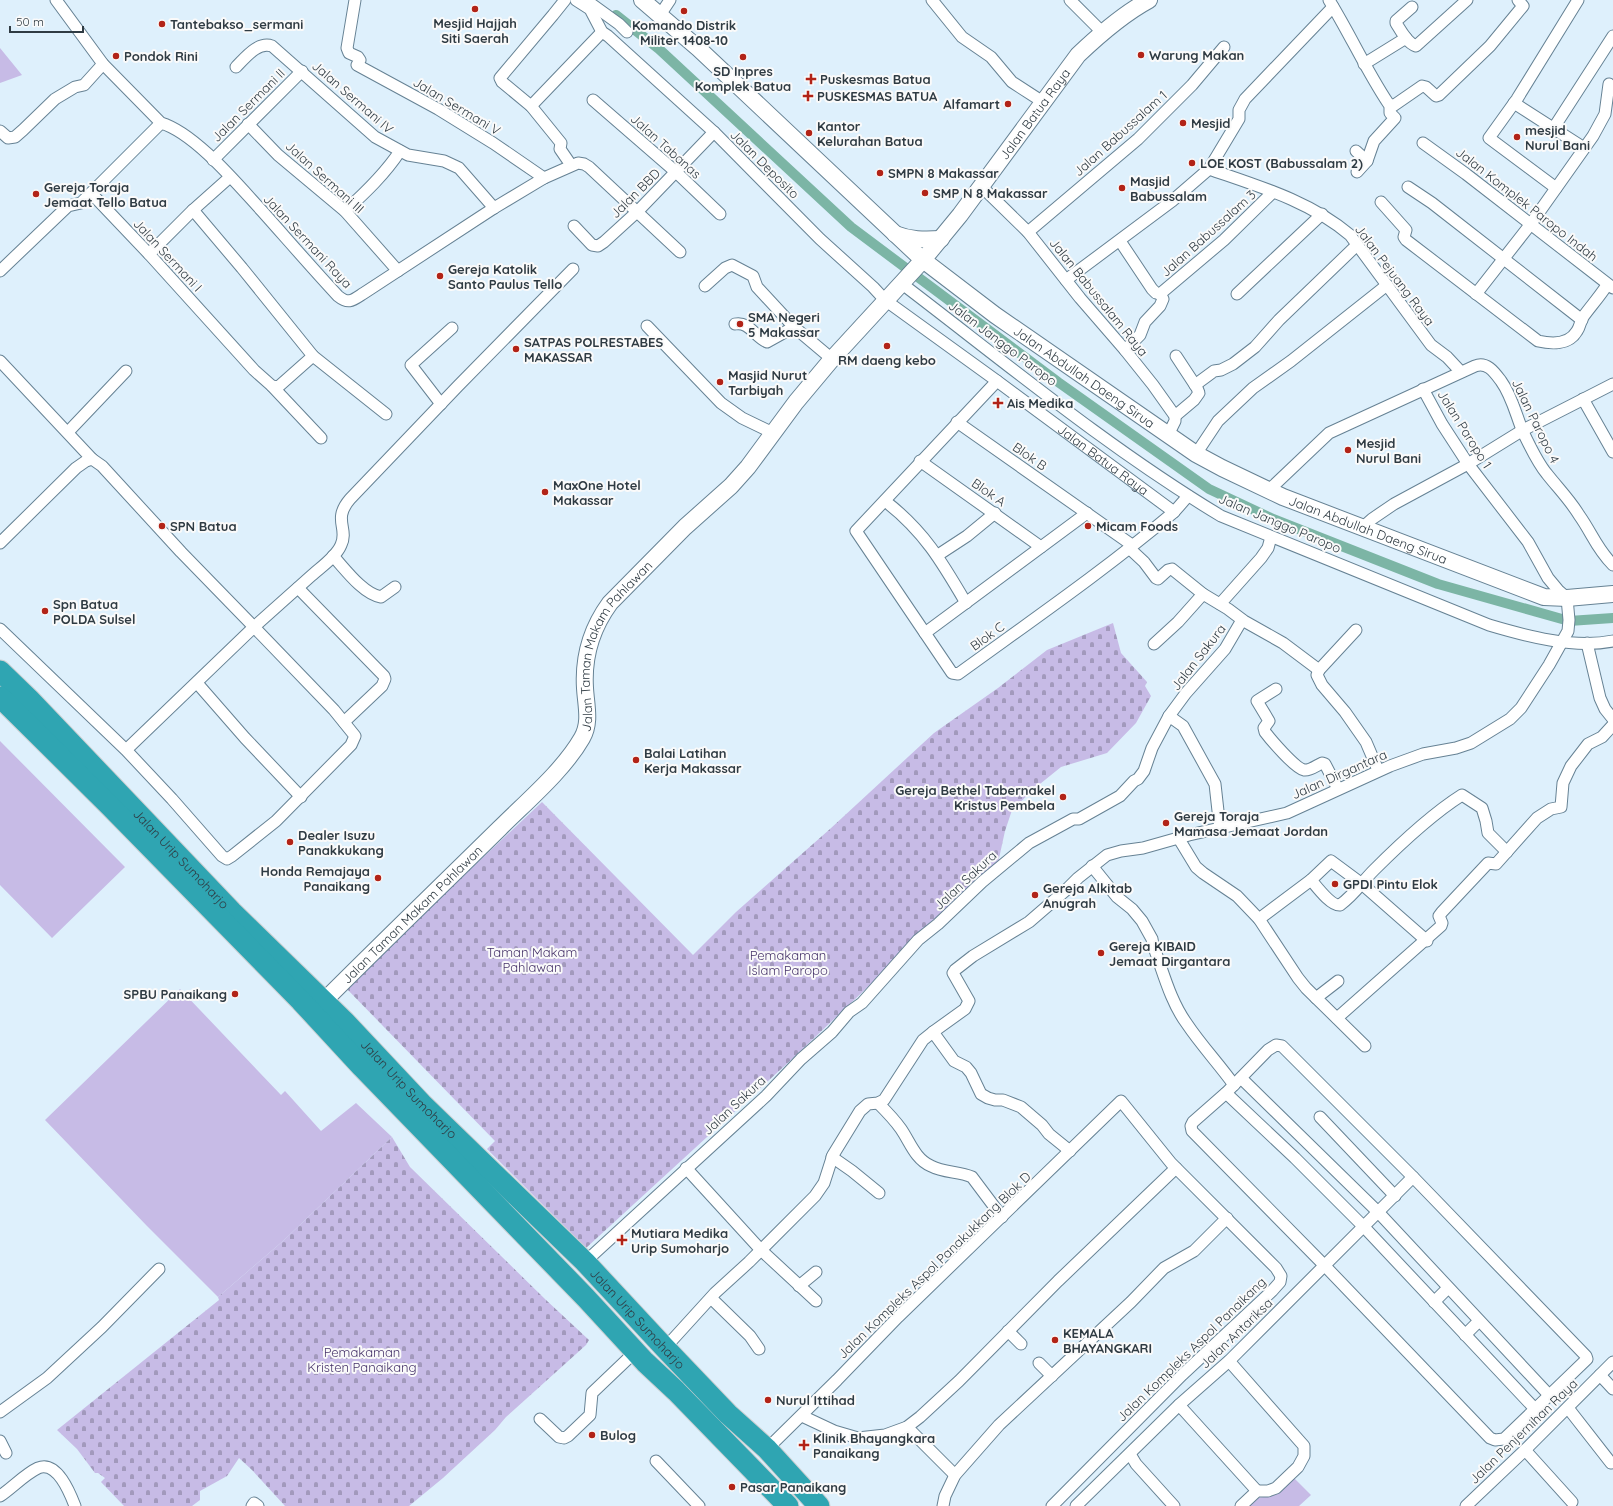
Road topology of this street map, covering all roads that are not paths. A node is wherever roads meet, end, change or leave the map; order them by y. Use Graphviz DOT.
graph roads {
  1 [pos="56,0"];
  2 [pos="355,0"];
  3 [pos="564,0"];
  4 [pos="576,0"];
  5 [pos="586,0"];
  6 [pos="642,0"];
  7 [pos="670,0"];
  8 [pos="934,0"];
  9 [pos="1070,0"];
  10 [pos="1149,0"];
  11 [pos="1467,0"];
  12 [pos="1518,0"];
  13 [pos="1578,0"];
  14 [pos="1331,4"];
  15 [pos="1412,7"];
  16 [pos="660,15"];
  17 [pos="1104,33"];
  18 [pos="605,34"];
  19 [pos="1613,36"];
  20 [pos="1406,38"];
  21 [pos="1224,47"];
  22 [pos="103,64"];
  23 [pos="1364,64"];
  24 [pos="236,67"];
  25 [pos="302,71"];
  26 [pos="1609,84"];
  27 [pos="593,100"];
  28 [pos="1043,102"];
  29 [pos="1514,103"];
  30 [pos="531,106"];
  31 [pos="1390,106"];
  32 [pos="161,123"];
  33 [pos="248,124"];
  34 [pos="1553,128"];
  35 [pos="0,132"];
  36 [pos="714,132"];
  37 [pos="1423,143"];
  38 [pos="1584,148"];
  39 [pos="1356,151"];
  40 [pos="400,152"];
  41 [pos="213,160"];
  42 [pos="1367,161"];
  43 [pos="571,165"];
  44 [pos="1209,169"];
  45 [pos="676,172"];
  46 [pos="1357,172"];
  47 [pos="230,177"];
  48 [pos="544,178"];
  49 [pos="982,187"];
  50 [pos="1408,187"];
  51 [pos="1556,188"];
  52 [pos="1273,192"];
  53 [pos="91,193"];
  54 [pos="1381,202"];
  55 [pos="494,208"];
  56 [pos="193,210"];
  57 [pos="345,211"];
  58 [pos="638,211"];
  59 [pos="720,214"];
  60 [pos="1322,214"];
  61 [pos="1530,225"];
  62 [pos="574,226"];
  63 [pos="1028,232"];
  64 [pos="893,234"];
  65 [pos="941,239"];
  66 [pos="1120,241"];
  67 [pos="1357,245"];
  68 [pos="680,252"];
  69 [pos="149,254"];
  70 [pos="1504,259"];
  71 [pos="921,262"];
  72 [pos="573,269"];
  73 [pos="0,271"];
  74 [pos="398,271"];
  75 [pos="1066,280"];
  76 [pos="902,281"];
  77 [pos="1387,285"];
  78 [pos="705,286"];
  79 [pos="1610,287"];
  80 [pos="1160,294"];
  81 [pos="1237,294"];
  82 [pos="1476,294"];
  83 [pos="885,300"];
  84 [pos="1582,320"];
  85 [pos="735,324"];
  86 [pos="647,326"];
  87 [pos="794,327"];
  88 [pos="452,328"];
  89 [pos="1125,350"];
  90 [pos="313,356"];
  91 [pos="1176,356"];
  92 [pos="832,359"];
  93 [pos="0,361"];
  94 [pos="126,371"];
  95 [pos="1461,372"];
  96 [pos="997,380"];
  97 [pos="1613,384"];
  98 [pos="1195,385"];
  99 [pos="275,387"];
  100 [pos="1423,389"];
  101 [pos="1583,399"];
  102 [pos="441,404"];
  103 [pos="386,414"];
  104 [pos="1175,416"];
  105 [pos="957,422"];
  106 [pos="1523,430"];
  107 [pos="68,432"];
  108 [pos="773,433"];
  109 [pos="1168,435"];
  110 [pos="321,438"];
  111 [pos="1613,452"];
  112 [pos="1196,454"];
  113 [pos="92,459"];
  114 [pos="920,461"];
  115 [pos="1468,464"];
  116 [pos="1269,490"];
  117 [pos="1188,496"];
  118 [pos="885,501"];
  119 [pos="1174,512"];
  120 [pos="995,513"];
  121 [pos="1087,513"];
  122 [pos="1363,527"];
  123 [pos="1271,537"];
  124 [pos="0,543"];
  125 [pos="1041,546"];
  126 [pos="1131,547"];
  127 [pos="938,555"];
  128 [pos="333,556"];
  129 [pos="1613,565"];
  130 [pos="395,587"];
  131 [pos="298,588"];
  132 [pos="1610,592"];
  133 [pos="1203,594"];
  134 [pos="1567,598"];
  135 [pos="966,603"];
  136 [pos="1220,604"];
  137 [pos="1242,620"];
  138 [pos="254,627"];
  139 [pos="0,629"];
  140 [pos="1356,630"];
  141 [pos="1567,631"];
  142 [pos="925,633"];
  143 [pos="1613,641"];
  144 [pos="1587,643"];
  145 [pos="1154,644"];
  146 [pos="0,670"];
  147 [pos="1319,670"];
  148 [pos="197,683"];
  149 [pos="1276,689"];
  150 [pos="0,697"];
  151 [pos="1169,716"];
  152 [pos="1613,719"];
  153 [pos="344,722"];
  154 [pos="1613,725"];
  155 [pos="126,750"];
  156 [pos="1378,770"];
  157 [pos="89,775"];
  158 [pos="1338,789"];
  159 [pos="301,797"];
  160 [pos="1220,829"];
  161 [pos="1178,839"];
  162 [pos="1507,852"];
  163 [pos="1092,866"];
  164 [pos="1311,880"];
  165 [pos="1362,884"];
  166 [pos="221,911"];
  167 [pos="1259,919"];
  168 [pos="1427,941"];
  169 [pos="1338,981"];
  170 [pos="1316,998"];
  171 [pos="323,1002"];
  172 [pos="1338,1018"];
  173 [pos="933,1032"];
  174 [pos="1365,1046"];
  175 [pos="1234,1085"];
  176 [pos="1121,1101"];
  177 [pos="878,1103"];
  178 [pos="1320,1118"];
  179 [pos="1070,1151"];
  180 [pos="832,1158"];
  181 [pos="686,1168"];
  182 [pos="1176,1168"];
  183 [pos="1414,1177"];
  184 [pos="879,1193"];
  185 [pos="1396,1196"];
  186 [pos="1379,1213"];
  187 [pos="1002,1217"];
  188 [pos="1227,1218"];
  189 [pos="1364,1227"];
  190 [pos="761,1250"];
  191 [pos="586,1262"];
  192 [pos="1325,1266"];
  193 [pos="159,1269"];
  194 [pos="816,1272"];
  195 [pos="799,1286"];
  196 [pos="1448,1288"];
  197 [pos="711,1298"];
  198 [pos="816,1301"];
  199 [pos="1434,1302"];
  200 [pos="1479,1321"];
  201 [pos="1008,1331"];
  202 [pos="1465,1335"];
  203 [pos="1021,1344"];
  204 [pos="665,1348"];
  205 [pos="759,1348"];
  206 [pos="636,1351"];
  207 [pos="1229,1360"];
  208 [pos="1613,1362"];
  209 [pos="1040,1363"];
  210 [pos="1600,1375"];
  211 [pos="1052,1376"];
  212 [pos="1612,1388"];
  213 [pos="1549,1395"];
  214 [pos="1180,1405"];
  215 [pos="1568,1408"];
  216 [pos="1536,1410"];
  217 [pos="0,1412"];
  218 [pos="802,1416"];
  219 [pos="540,1419"];
  220 [pos="907,1427"];
  221 [pos="0,1441"];
  222 [pos="767,1449"];
  223 [pos="1525,1450"];
  224 [pos="6,1453"];
  225 [pos="1130,1454"];
  226 [pos="656,1460"];
  227 [pos="1611,1463"];
  228 [pos="955,1475"];
  229 [pos="1257,1491"];
  230 [pos="0,1496"];
  231 [pos="1572,1502"];
  232 [pos="75,1506"];
  233 [pos="252,1506"];
  234 [pos="258,1506"];
  235 [pos="699,1506"];
  236 [pos="788,1506"];
  237 [pos="819,1506"];
  238 [pos="943,1506"];
  239 [pos="1052,1506"];
  240 [pos="1076,1506"];
  241 [pos="1174,1506"];
  242 [pos="1241,1506"];
  243 [pos="1466,1506"];
  1 -- 22 [label="street, Jalan Sermani Raya"];
  2 -- 48 [label="street, Jalan Sermani V"];
  3 -- 30 [label="street"];
  4 -- 18 [label="street"];
  5 -- 18 [label="street"];
  6 -- 16 [label="main road, Jalan Abdullah Daeng Sirua"];
  7 -- 16 [label="street"];
  8 -- 28 [label="street"];
  9 -- 17 [label="street"];
  10 -- 17 [label="main road, Jalan Batua Raya"];
  11 -- 20 [label="street"];
  12 -- 31 [label="street"];
  13 -- 29 [label="street"];
  14 -- 23 [label="street"];
  14 -- 44 [label="street"];
  15 -- 20 [label="street"];
  16 -- 64 [label="main road, Jalan Abdullah Daeng Sirua"];
  17 -- 28 [label="main road, Jalan Batua Raya"];
  18 -- 30 [label="street"];
  18 -- 36 [label="street, Jalan Deposito"];
  19 -- 34 [label="street"];
  20 -- 23 [label="street"];
  21 -- 63 [label="street, Jalan Babussalam 1"];
  22 -- 32 [label="street, Jalan Sermani Raya"];
  22 -- 35 [label="street"];
  23 -- 31 [label="street"];
  24 -- 25 [label="street, Jalan Sermani IV"];
  25 -- 33 [label="street, Jalan Sermani II"];
  25 -- 40 [label="street, Jalan Sermani IV"];
  26 -- 38 [label="street"];
  27 -- 45 [label="street, Jalan Tabanas"];
  28 -- 49 [label="main road, Jalan Batua Raya"];
  29 -- 34 [label="street"];
  29 -- 51 [label="street"];
  30 -- 43 [label="street"];
  31 -- 42 [label="street"];
  32 -- 41 [label="street, Jalan Sermani Raya"];
  32 -- 53 [label="street"];
  33 -- 41 [label="street, Jalan Sermani II"];
  33 -- 57 [label="street, Jalan Sermani III"];
  34 -- 38 [label="street"];
  36 -- 45 [label="street, Jalan BBD"];
  36 -- 83 [label="street, Jalan Deposito"];
  37 -- 61 [label="street, Jalan Komplek Paropo Indah"];
  38 -- 51 [label="street"];
  39 -- 42 [label="street"];
  40 -- 55 [label="street, Jalan Sermani IV"];
  40 -- 57 [label="street"];
  41 -- 47 [label="street, Jalan Sermani Raya"];
  42 -- 46 [label="street"];
  43 -- 48 [label="street, Jalan Sermani Raya"];
  43 -- 58 [label="street, Jalan Sermani Raya"];
  44 -- 52 [label="street, Jalan Pejuang Raya"];
  44 -- 66 [label="street"];
  45 -- 58 [label="street, Jalan BBD"];
  45 -- 59 [label="street, Jalan Tabanas"];
  47 -- 56 [label="street"];
  47 -- 74 [label="street, Jalan Sermani Raya"];
  48 -- 55 [label="street, Jalan Sermani Raya"];
  49 -- 63 [label="street, Jalan Babussalam Raya"];
  49 -- 65 [label="main road, Jalan Batua Raya"];
  50 -- 70 [label="street"];
  51 -- 61 [label="street"];
  52 -- 60 [label="street, Jalan Pejuang Raya"];
  52 -- 80 [label="street, Jalan Babussalam 3"];
  53 -- 69 [label="street, Jalan Sermani I"];
  53 -- 73 [label="street"];
  54 -- 82 [label="street"];
  55 -- 74 [label="street, Jalan Sermani Raya"];
  56 -- 69 [label="street"];
  56 -- 90 [label="street"];
  57 -- 74 [label="street, Jalan Sermani III"];
  58 -- 62 [label="street, Jalan BBD"];
  58 -- 68 [label="street"];
  60 -- 67 [label="street, Jalan Pejuang Raya"];
  60 -- 81 [label="street"];
  61 -- 70 [label="street"];
  61 -- 79 [label="street, Jalan Komplek Paropo Indah"];
  63 -- 75 [label="street, Jalan Babussalam Raya"];
  64 -- 65 [label="main road"];
  64 -- 71 [label="main road, Jalan Abdullah Daeng Sirua"];
  65 -- 71 [label="main road, Jalan Batua Raya"];
  66 -- 75 [label="street"];
  66 -- 80 [label="street"];
  67 -- 77 [label="street, Jalan Pejuang Raya"];
  67 -- 98 [label="street"];
  69 -- 99 [label="street, Jalan Sermani I"];
  70 -- 82 [label="street"];
  70 -- 84 [label="street"];
  71 -- 76 [label="main road, Jalan Batua Raya"];
  71 -- 109 [label="main road, Jalan Abdullah Daeng Sirua"];
  72 -- 102 [label="street"];
  75 -- 89 [label="street, Jalan Babussalam Raya"];
  76 -- 83 [label="main road, Jalan Taman Makam Pahlawan"];
  76 -- 117 [label="street, Jalan Janggo Paropo"];
  77 -- 95 [label="street, Jalan Pejuang Raya"];
  77 -- 112 [label="street"];
  78 -- 87 [label="street"];
  79 -- 84 [label="street"];
  80 -- 89 [label="street, Jalan Babussalam 3"];
  82 -- 84 [label="street"];
  83 -- 92 [label="main road, Jalan Taman Makam Pahlawan"];
  83 -- 96 [label="street, Jalan Batua Raya"];
  85 -- 87 [label="street"];
  86 -- 108 [label="street"];
  87 -- 92 [label="street"];
  88 -- 102 [label="street"];
  89 -- 104 [label="street, Jalan Babussalam Raya"];
  90 -- 99 [label="street"];
  90 -- 103 [label="street"];
  91 -- 98 [label="street"];
  92 -- 108 [label="main road, Jalan Taman Makam Pahlawan"];
  93 -- 107 [label="street"];
  94 -- 107 [label="street"];
  95 -- 100 [label="street, Jalan Paropo 4"];
  95 -- 106 [label="street, Jalan Paropo 4"];
  96 -- 105 [label="street"];
  96 -- 119 [label="street, Jalan Batua Raya"];
  97 -- 101 [label="street"];
  98 -- 104 [label="street"];
  99 -- 110 [label="street, Jalan Sermani I"];
  100 -- 115 [label="street, Jalan Paropo 1"];
  100 -- 116 [label="street, Jalan Paropo 1"];
  101 -- 106 [label="street"];
  101 -- 111 [label="street"];
  102 -- 128 [label="street"];
  104 -- 109 [label="street"];
  105 -- 114 [label="street"];
  105 -- 121 [label="street, Blok B"];
  106 -- 115 [label="street"];
  106 -- 129 [label="street, Jalan Paropo 4"];
  107 -- 113 [label="street"];
  108 -- 171 [label="main road, Jalan Taman Makam Pahlawan"];
  109 -- 112 [label="main road, Jalan Abdullah Daeng Sirua"];
  112 -- 116 [label="main road, Jalan Abdullah Daeng Sirua"];
  113 -- 124 [label="street"];
  113 -- 138 [label="street"];
  114 -- 118 [label="street"];
  114 -- 120 [label="street, Blok A"];
  115 -- 122 [label="street"];
  115 -- 134 [label="street, Jalan Paropo 1"];
  116 -- 122 [label="main road, Jalan Abdullah Daeng Sirua"];
  117 -- 119 [label="street"];
  117 -- 123 [label="street, Jalan Janggo Paropo"];
  118 -- 127 [label="street"];
  118 -- 142 [label="street, Blok C"];
  119 -- 126 [label="street, Blok C"];
  120 -- 125 [label="street, Blok A"];
  120 -- 127 [label="street"];
  121 -- 125 [label="street"];
  121 -- 126 [label="street, Blok B"];
  122 -- 134 [label="main road, Jalan Abdullah Daeng Sirua"];
  123 -- 136 [label="street"];
  123 -- 141 [label="street, Jalan Janggo Paropo"];
  125 -- 135 [label="street"];
  126 -- 133 [label="street, Blok B"];
  126 -- 142 [label="street, Blok C"];
  127 -- 135 [label="street"];
  128 -- 130 [label="street"];
  128 -- 131 [label="street"];
  131 -- 138 [label="street"];
  131 -- 153 [label="street"];
  132 -- 134 [label="main road, Jalan Abdullah Daeng Sirua"];
  133 -- 136 [label="street"];
  133 -- 145 [label="street"];
  134 -- 141 [label="street"];
  135 -- 142 [label="street"];
  136 -- 137 [label="street"];
  137 -- 147 [label="street, Jalan Sakura"];
  137 -- 151 [label="street, Jalan Sakura"];
  138 -- 148 [label="street"];
  138 -- 153 [label="street"];
  139 -- 155 [label="street"];
  140 -- 147 [label="street"];
  141 -- 144 [label="street, Jalan Janggo Paropo"];
  141 -- 156 [label="street, Jalan Dirgantara"];
  143 -- 144 [label="street, Jalan Janggo Paropo"];
  144 -- 152 [label="street"];
  146 -- 157 [label="highway, Jalan Urip Sumoharjo"];
  147 -- 156 [label="street"];
  148 -- 155 [label="street"];
  148 -- 159 [label="street"];
  149 -- 158 [label="street"];
  150 -- 157 [label="highway, Jalan Urip Sumoharjo"];
  151 -- 160 [label="street"];
  151 -- 181 [label="street, Jalan Sakura"];
  153 -- 159 [label="street"];
  154 -- 162 [label="street"];
  155 -- 159 [label="street"];
  156 -- 158 [label="street, Jalan Dirgantara"];
  157 -- 166 [label="highway, Jalan Urip Sumoharjo"];
  158 -- 160 [label="street, Jalan Dirgantara"];
  160 -- 161 [label="street, Jalan Dirgantara"];
  161 -- 163 [label="street, Jalan Dirgantara"];
  161 -- 167 [label="street"];
  162 -- 165 [label="street"];
  162 -- 168 [label="street"];
  163 -- 173 [label="street, Jalan Dirgantara"];
  163 -- 175 [label="street"];
  164 -- 165 [label="street"];
  164 -- 165 [label="street"];
  164 -- 167 [label="street"];
  165 -- 168 [label="street"];
  166 -- 171 [label="highway, Jalan Urip Sumoharjo"];
  166 -- 206 [label="highway, Jalan Urip Sumoharjo"];
  167 -- 170 [label="street"];
  168 -- 172 [label="street"];
  169 -- 170 [label="street"];
  170 -- 172 [label="street"];
  171 -- 191 [label="highway, Jalan Urip Sumoharjo"];
  172 -- 174 [label="street"];
  173 -- 177 [label="street, Jalan Dirgantara"];
  173 -- 179 [label="street"];
  175 -- 183 [label="street"];
  175 -- 186 [label="street"];
  175 -- 189 [label="street"];
  175 -- 192 [label="street"];
  176 -- 179 [label="street, Jalan Kompleks Aspol Panakukkang Blok D"];
  176 -- 182 [label="street, Jalan Kompleks Aspol Panaikang"];
  177 -- 180 [label="street, Jalan Dirgantara"];
  177 -- 187 [label="street"];
  178 -- 185 [label="street"];
  179 -- 187 [label="street, Jalan Kompleks Aspol Panakukkang Blok D"];
  180 -- 184 [label="street"];
  180 -- 190 [label="street, Jalan Dirgantara"];
  181 -- 190 [label="street"];
  181 -- 191 [label="street, Jalan Sakura"];
  182 -- 188 [label="street, Jalan Kompleks Aspol Panaikang"];
  182 -- 201 [label="street"];
  183 -- 185 [label="street, Jalan Antariksa"];
  183 -- 213 [label="street"];
  185 -- 186 [label="street, Jalan Antariksa"];
  186 -- 189 [label="street, Jalan Antariksa"];
  186 -- 196 [label="street"];
  187 -- 218 [label="street, Jalan Kompleks Aspol Panakukkang Blok D"];
  188 -- 211 [label="street"];
  188 -- 239 [label="street, Jalan Kompleks Aspol Panaikang"];
  189 -- 192 [label="street, Jalan Antariksa"];
  189 -- 199 [label="street"];
  190 -- 195 [label="street"];
  190 -- 197 [label="street, Jalan Dirgantara"];
  191 -- 204 [label="highway, Jalan Urip Sumoharjo"];
  192 -- 207 [label="street, Jalan Antariksa"];
  192 -- 216 [label="street"];
  193 -- 217 [label="street"];
  194 -- 195 [label="street"];
  195 -- 198 [label="street"];
  196 -- 199 [label="street"];
  196 -- 200 [label="street"];
  197 -- 204 [label="street, Jalan Dirgantara"];
  197 -- 205 [label="street"];
  199 -- 202 [label="street"];
  200 -- 202 [label="street"];
  200 -- 213 [label="street"];
  201 -- 203 [label="street"];
  201 -- 220 [label="street"];
  202 -- 216 [label="street"];
  204 -- 222 [label="highway, Jalan Urip Sumoharjo"];
  206 -- 219 [label="street"];
  206 -- 236 [label="highway, Jalan Urip Sumoharjo"];
  207 -- 214 [label="street, Jalan Antariksa"];
  207 -- 229 [label="street"];
  208 -- 210 [label="street, Jalan Penjernihan Raya"];
  209 -- 211 [label="street"];
  210 -- 212 [label="street"];
  210 -- 215 [label="street, Jalan Penjernihan Raya"];
  211 -- 228 [label="street"];
  213 -- 216 [label="street"];
  214 -- 225 [label="street, Jalan Antariksa"];
  214 -- 229 [label="street"];
  215 -- 223 [label="street, Jalan Penjernihan Raya"];
  215 -- 227 [label="street"];
  218 -- 220 [label="street"];
  218 -- 222 [label="street, Jalan Kompleks Aspol Panakukkang Blok D"];
  220 -- 228 [label="street"];
  221 -- 224 [label="street"];
  222 -- 237 [label="highway, Jalan Urip Sumoharjo"];
  223 -- 231 [label="street"];
  223 -- 243 [label="street, Jalan Penjernihan Raya"];
  225 -- 240 [label="street, Jalan Antariksa"];
  225 -- 241 [label="street"];
  226 -- 235 [label="street"];
  228 -- 238 [label="street"];
  229 -- 242 [label="street"];
  230 -- 232 [label="street"];
  233 -- 234 [label="street"];
}
